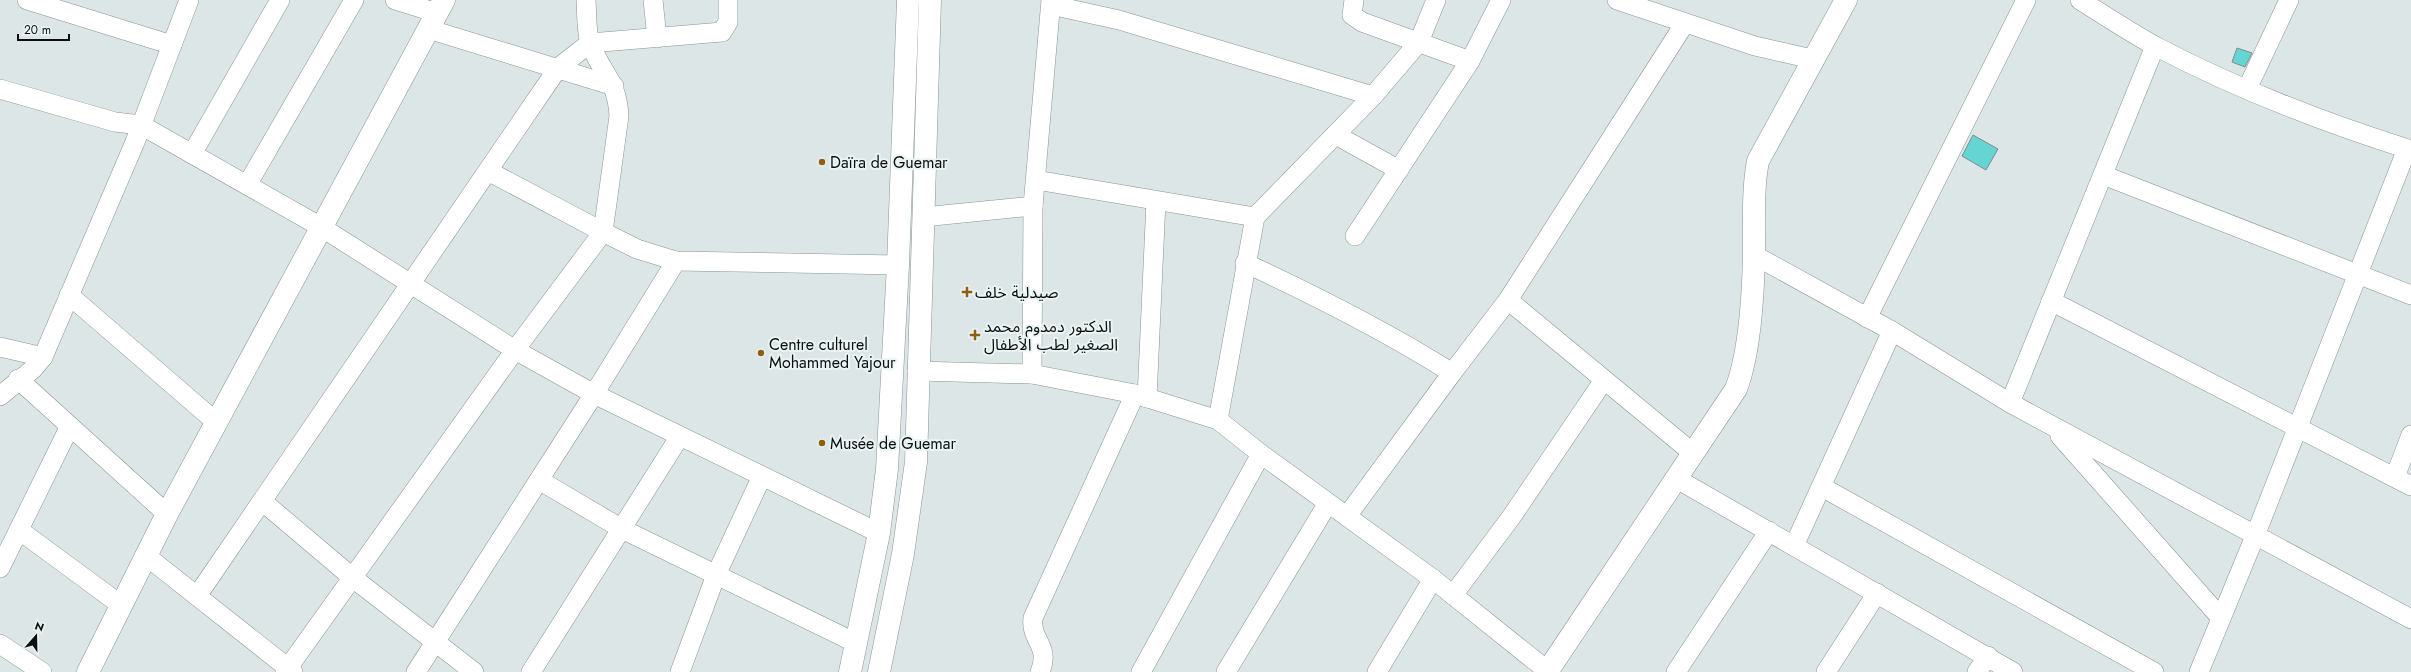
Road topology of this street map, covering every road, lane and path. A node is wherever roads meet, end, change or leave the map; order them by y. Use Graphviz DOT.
graph roads {
  1 [pos="27,0"];
  2 [pos="189,0"];
  3 [pos="280,0"];
  4 [pos="354,0"];
  5 [pos="395,0"];
  6 [pos="586,0"];
  7 [pos="653,0"];
  8 [pos="728,0"];
  9 [pos="908,0"];
  10 [pos="930,0"];
  11 [pos="1354,0"];
  12 [pos="1436,0"];
  13 [pos="1501,0"];
  14 [pos="1846,0"];
  15 [pos="2026,0"];
  16 [pos="2080,0"];
  17 [pos="2289,0"];
  18 [pos="1051,2"];
  19 [pos="1629,2"];
  20 [pos="436,14"];
  21 [pos="1685,23"];
  22 [pos="657,38"];
  23 [pos="1419,42"];
  24 [pos="590,43"];
  25 [pos="172,45"];
  26 [pos="2155,46"];
  27 [pos="1812,59"];
  28 [pos="1470,61"];
  29 [pos="558,68"];
  30 [pos="614,86"];
  31 [pos="0,89"];
  32 [pos="2247,89"];
  33 [pos="1373,96"];
  34 [pos="141,125"];
  35 [pos="1336,135"];
  36 [pos="2409,149"];
  37 [pos="192,154"];
  38 [pos="1399,170"];
  39 [pos="488,171"];
  40 [pos="901,171"];
  41 [pos="925,174"];
  42 [pos="2103,175"];
  43 [pos="1036,180"];
  44 [pos="247,184"];
  45 [pos="1156,201"];
  46 [pos="1033,206"];
  47 [pos="924,217"];
  48 [pos="1255,217"];
  49 [pos="321,227"];
  50 [pos="603,232"];
  51 [pos="1355,236"];
  52 [pos="1754,255"];
  53 [pos="676,261"];
  54 [pos="1245,263"];
  55 [pos="898,265"];
  56 [pos="2358,274"];
  57 [pos="411,284"];
  58 [pos="70,295"];
  59 [pos="2411,295"];
  60 [pos="1508,300"];
  61 [pos="2051,301"];
  62 [pos="1867,318"];
  63 [pos="1892,331"];
  64 [pos="0,347"];
  65 [pos="515,350"];
  66 [pos="43,357"];
  67 [pos="917,371"];
  68 [pos="1452,373"];
  69 [pos="1032,374"];
  70 [pos="18,379"];
  71 [pos="1604,380"];
  72 [pos="594,394"];
  73 [pos="0,396"];
  74 [pos="1141,396"];
  75 [pos="2010,404"];
  76 [pos="1218,420"];
  77 [pos="216,422"];
  78 [pos="70,426"];
  79 [pos="2051,426"];
  80 [pos="2298,427"];
  81 [pos="2411,435"];
  82 [pos="680,436"];
  83 [pos="1261,454"];
  84 [pos="1694,454"];
  85 [pos="762,476"];
  86 [pos="1677,479"];
  87 [pos="540,480"];
  88 [pos="2403,481"];
  89 [pos="1822,487"];
  90 [pos="262,501"];
  91 [pos="1328,503"];
  92 [pos="167,514"];
  93 [pos="1347,516"];
  94 [pos="622,529"];
  95 [pos="19,530"];
  96 [pos="1769,531"];
  97 [pos="879,533"];
  98 [pos="2255,536"];
  99 [pos="1794,546"];
  100 [pos="145,556"];
  101 [pos="0,568"];
  102 [pos="716,575"];
  103 [pos="352,578"];
  104 [pos="1433,579"];
  105 [pos="1876,593"];
  106 [pos="1453,595"];
  107 [pos="197,596"];
  108 [pos="121,605"];
  109 [pos="2221,618"];
  110 [pos="2411,619"];
  111 [pos="436,642"];
  112 [pos="856,643"];
  113 [pos="0,644"];
  114 [pos="1988,656"];
  115 [pos="288,671"];
  116 [pos="883,671"];
  117 [pos="42,672"];
  118 [pos="88,672"];
  119 [pos="416,672"];
  120 [pos="474,672"];
  121 [pos="531,672"];
  122 [pos="680,672"];
  123 [pos="850,672"];
  124 [pos="1040,672"];
  125 [pos="1141,672"];
  126 [pos="1226,672"];
  127 [pos="1376,672"];
  128 [pos="1548,672"];
  129 [pos="1676,672"];
  130 [pos="1826,672"];
  131 [pos="1977,672"];
  132 [pos="2013,672"];
  133 [pos="2154,672"];
  134 [pos="2199,672"];
  1 -- 25 [label="street"];
  2 -- 25 [label="street"];
  3 -- 37 [label="street"];
  4 -- 44 [label="street"];
  5 -- 20 [label="street"];
  6 -- 24 [label="street"];
  7 -- 22 [label="street"];
  8 -- 22 [label="street"];
  9 -- 40 [label="main road"];
  10 -- 41 [label="main road"];
  11 -- 23 [label="street"];
  12 -- 23 [label="street"];
  13 -- 28 [label="street"];
  14 -- 27 [label="main road"];
  15 -- 62 [label="street"];
  16 -- 26 [label="street"];
  17 -- 32 [label="street"];
  18 -- 33 [label="street"];
  18 -- 43 [label="street"];
  19 -- 21 [label="street"];
  20 -- 29 [label="street"];
  20 -- 49 [label="main road"];
  21 -- 27 [label="street"];
  21 -- 60 [label="street"];
  22 -- 24 [label="street"];
  23 -- 28 [label="street"];
  23 -- 33 [label="street"];
  24 -- 29 [label="street"];
  24 -- 30 [label="street"];
  25 -- 34 [label="street"];
  26 -- 32 [label="street"];
  26 -- 42 [label="street"];
  27 -- 52 [label="main road"];
  28 -- 38 [label="street"];
  29 -- 30 [label="street"];
  29 -- 39 [label="street"];
  30 -- 50 [label="street"];
  31 -- 34 [label="street"];
  32 -- 36 [label="street"];
  33 -- 35 [label="street"];
  34 -- 37 [label="street"];
  34 -- 58 [label="street"];
  35 -- 38 [label="street"];
  35 -- 48 [label="street"];
  36 -- 56 [label="street"];
  37 -- 44 [label="street"];
  38 -- 51 [label="street"];
  39 -- 50 [label="street"];
  39 -- 57 [label="street"];
  40 -- 41 [label="main road"];
  40 -- 55 [label="main road"];
  41 -- 47 [label="main road"];
  42 -- 56 [label="street"];
  42 -- 61 [label="street"];
  43 -- 45 [label="street"];
  43 -- 46 [label="street"];
  44 -- 49 [label="street"];
  45 -- 48 [label="street"];
  45 -- 74 [label="street"];
  46 -- 47 [label="street"];
  46 -- 69 [label="street"];
  47 -- 67 [label="main road"];
  48 -- 54 [label="street"];
  49 -- 57 [label="street"];
  49 -- 77 [label="main road"];
  50 -- 53 [label="street"];
  50 -- 65 [label="street"];
  52 -- 62 [label="street"];
  52 -- 84 [label="main road"];
  53 -- 55 [label="street"];
  53 -- 72 [label="street"];
  54 -- 68 [label="street"];
  54 -- 76 [label="street"];
  55 -- 97 [label="main road"];
  56 -- 59 [label="street"];
  56 -- 80 [label="street"];
  57 -- 65 [label="street"];
  57 -- 90 [label="street"];
  58 -- 66 [label="street"];
  58 -- 77 [label="street"];
  60 -- 68 [label="street"];
  60 -- 71 [label="street"];
  61 -- 75 [label="street"];
  61 -- 80 [label="street"];
  62 -- 63 [label="street"];
  63 -- 75 [label="street"];
  63 -- 89 [label="street"];
  64 -- 66 [label="street"];
  65 -- 72 [label="street"];
  65 -- 103 [label="street"];
  66 -- 70 [label="street"];
  67 -- 69 [label="street"];
  67 -- 116 [label="main road"];
  68 -- 93 [label="street"];
  69 -- 74 [label="street"];
  70 -- 73 [label="street"];
  70 -- 78 [label="street"];
  71 -- 84 [label="street"];
  71 -- 106 [label="street"];
  72 -- 82 [label="street"];
  72 -- 87 [label="street"];
  74 -- 76 [label="street"];
  74 -- 124 [label="street"];
  75 -- 79 [label="street"];
  76 -- 83 [label="street"];
  77 -- 92 [label="main road"];
  78 -- 92 [label="street"];
  78 -- 95 [label="street"];
  79 -- 98 [label="street"];
  79 -- 109 [label="street"];
  80 -- 88 [label="street"];
  80 -- 98 [label="street"];
  81 -- 88 [label="street"];
  82 -- 85 [label="street"];
  82 -- 94 [label="street"];
  83 -- 91 [label="street"];
  83 -- 125 [label="street"];
  84 -- 86 [label="main road"];
  85 -- 97 [label="street"];
  85 -- 102 [label="street"];
  86 -- 96 [label="street"];
  86 -- 128 [label="main road"];
  87 -- 94 [label="street"];
  87 -- 111 [label="street"];
  89 -- 99 [label="street"];
  89 -- 133 [label="street"];
  90 -- 103 [label="street"];
  90 -- 107 [label="street"];
  91 -- 93 [label="street"];
  91 -- 126 [label="street"];
  92 -- 100 [label="main road"];
  93 -- 104 [label="street"];
  94 -- 102 [label="street"];
  94 -- 121 [label="street"];
  95 -- 101 [label="street"];
  95 -- 108 [label="street"];
  96 -- 99 [label="street"];
  96 -- 129 [label="street"];
  97 -- 112 [label="main road"];
  98 -- 109 [label="street"];
  98 -- 110 [label="street"];
  99 -- 105 [label="street"];
  100 -- 107 [label="street"];
  100 -- 108 [label="main road"];
  102 -- 112 [label="street"];
  102 -- 122 [label="street"];
  103 -- 111 [label="street"];
  103 -- 115 [label="street"];
  104 -- 106 [label="street"];
  104 -- 127 [label="street"];
  105 -- 114 [label="street"];
  105 -- 130 [label="street"];
  106 -- 128 [label="street"];
  107 -- 115 [label="street"];
  108 -- 118 [label="main road"];
  109 -- 134 [label="street"];
  111 -- 119 [label="street"];
  111 -- 120 [label="street"];
  112 -- 123 [label="main road"];
  113 -- 117 [label="street"];
  114 -- 131 [label="street"];
  114 -- 132 [label="street"];
}
